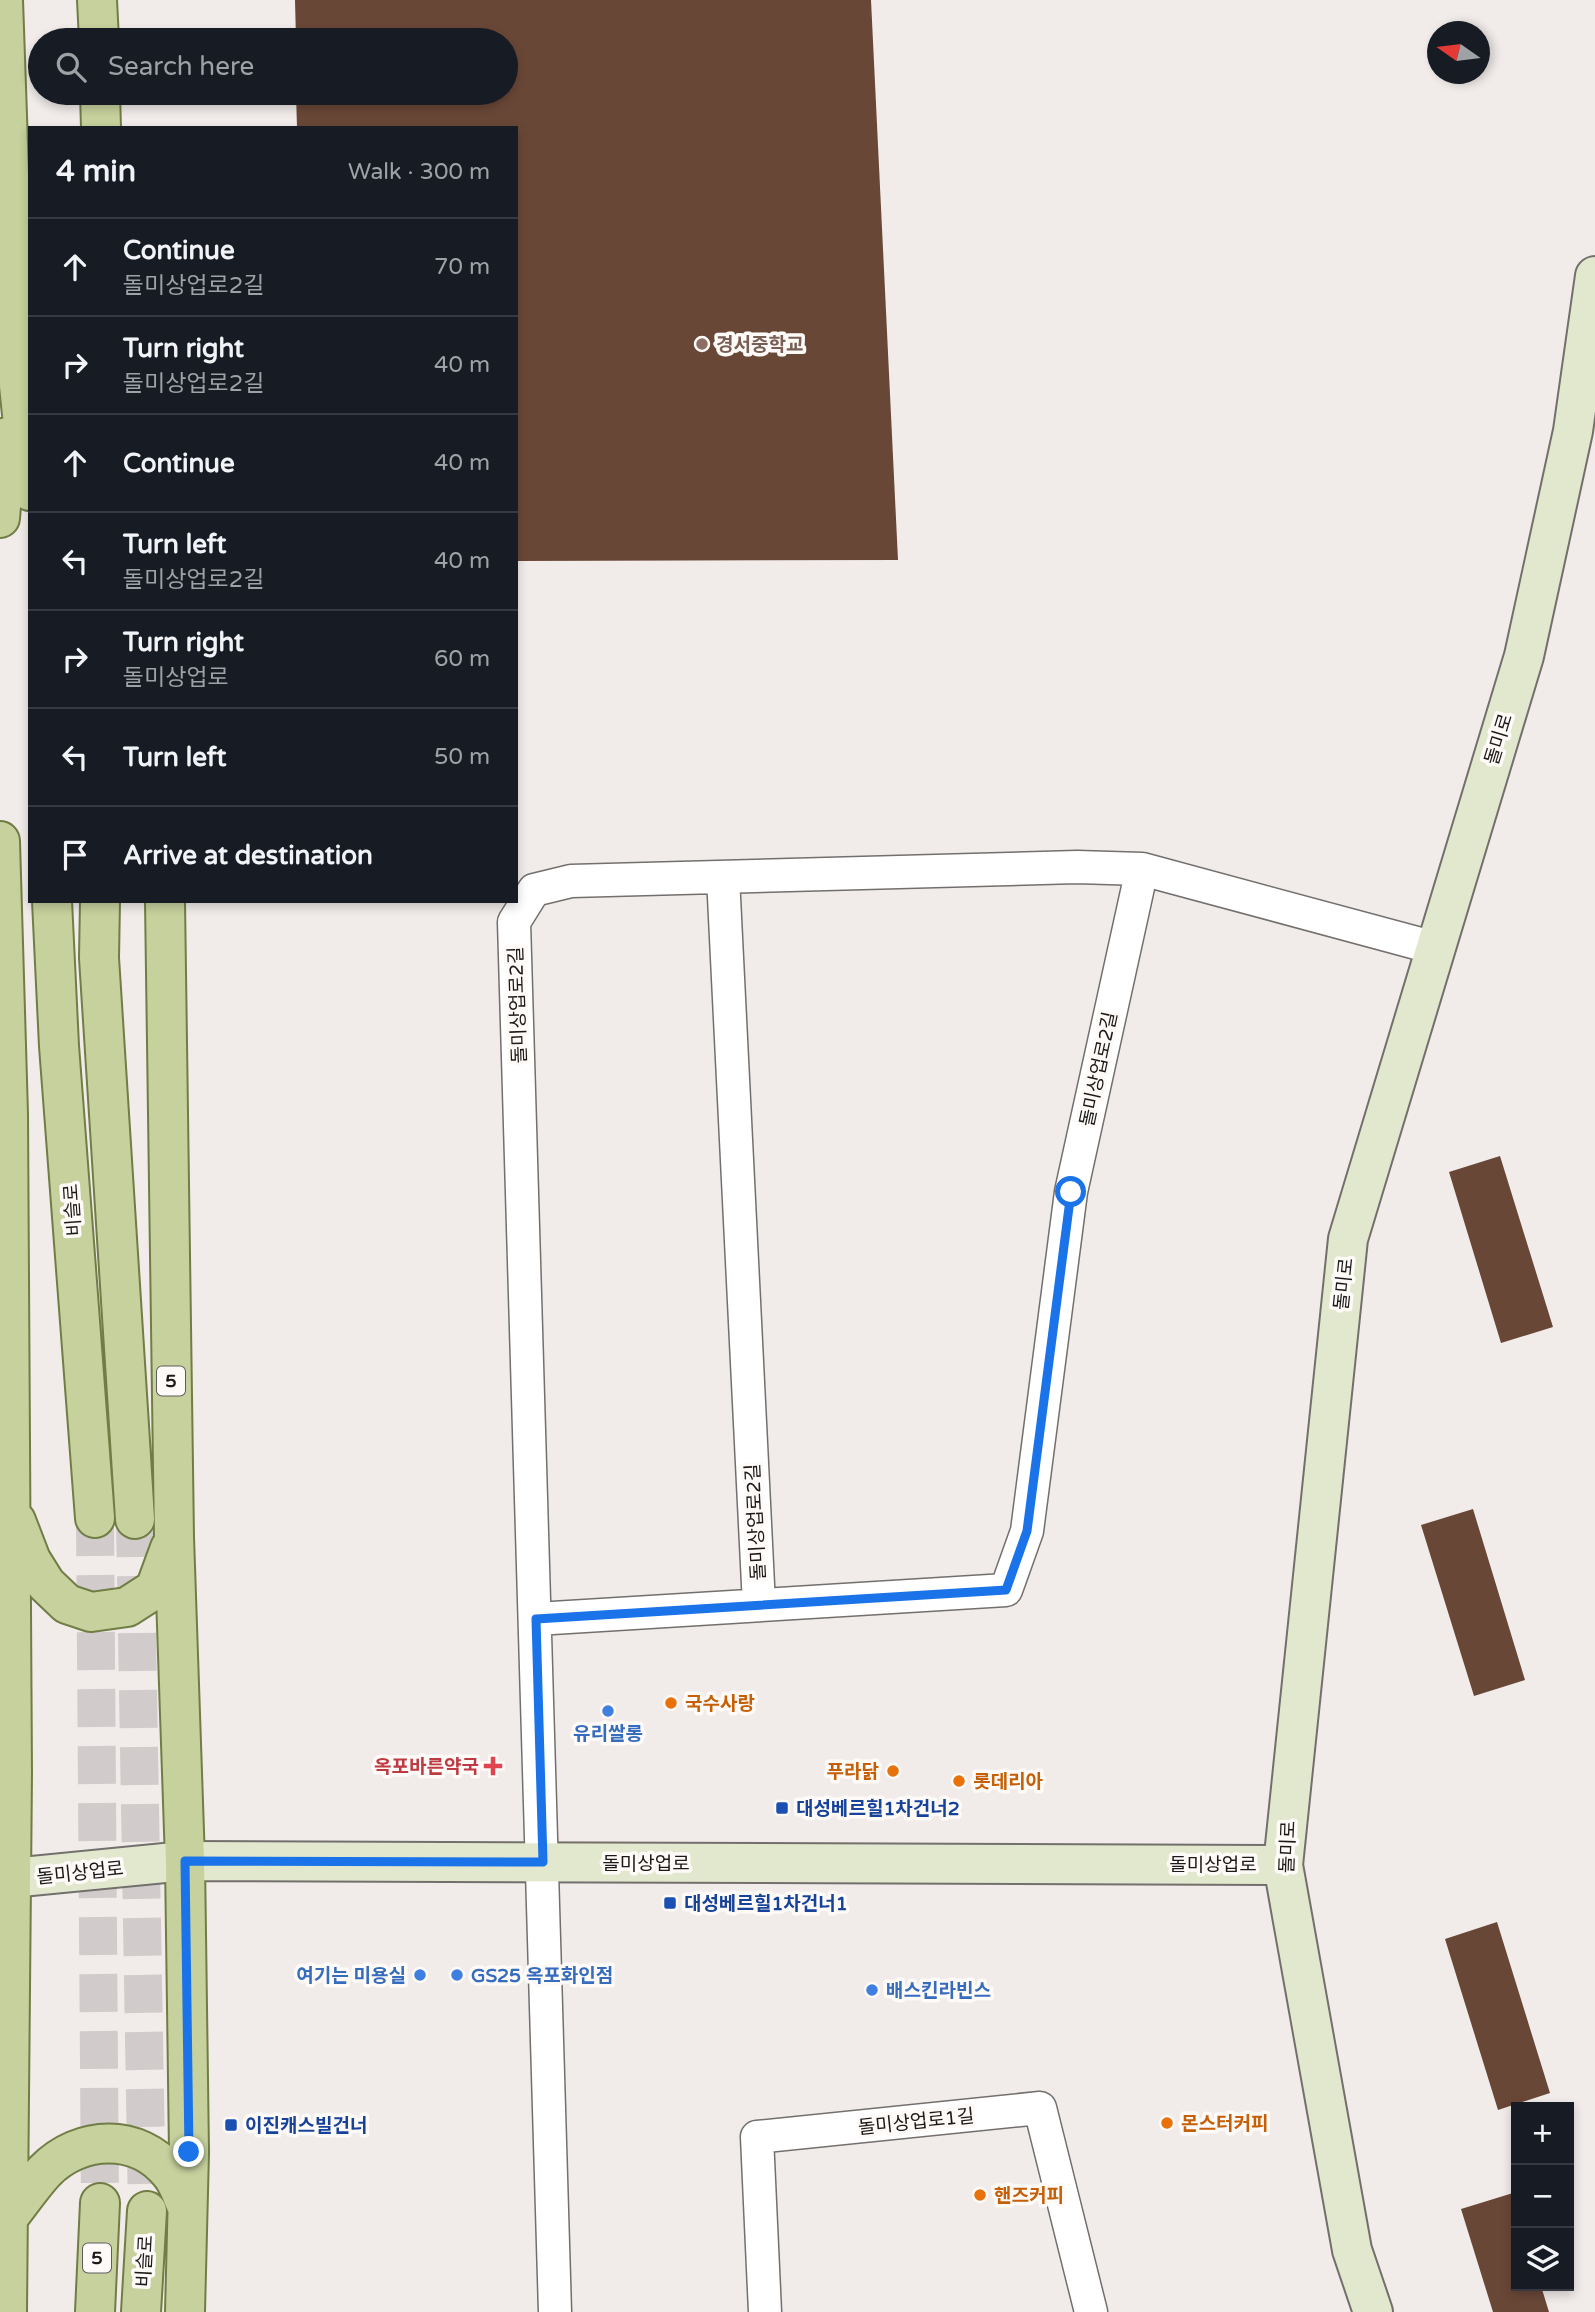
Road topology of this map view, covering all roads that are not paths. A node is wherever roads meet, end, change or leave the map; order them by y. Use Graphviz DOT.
graph roads {
  1 [pos="4,0"];
  2 [pos="97,0"];
  3 [pos="98,28"];
  4 [pos="101,105"];
  5 [pos="102,126"];
  6 [pos="1595,276"];
  7 [pos="15,347"];
  8 [pos="28,472"];
  9 [pos="0,518"];
  10 [pos="0,841"];
  11 [pos="1142,869"];
  12 [pos="723,877"];
  13 [pos="0,878"];
  14 [pos="52,903"];
  15 [pos="100,903"];
  16 [pos="164,903"];
  17 [pos="1435,948"];
  18 [pos="10,1506"];
  19 [pos="96,1518"];
  20 [pos="135,1519"];
  21 [pos="173,1537"];
  22 [pos="759,1605"];
  23 [pos="536,1619"];
  24 [pos="185,1861"];
  25 [pos="543,1862"];
  26 [pos="1283,1865"];
  27 [pos="5,1879"];
  28 [pos="100,2203"];
  29 [pos="187,2207"];
  30 [pos="147,2211"];
  31 [pos="8,2218"];
  32 [pos="7,2312"];
  33 [pos="95,2312"];
  34 [pos="141,2312"];
  35 [pos="184,2312"];
  36 [pos="555,2312"];
  37 [pos="765,2312"];
  38 [pos="1091,2312"];
  39 [pos="1373,2312"];
  1 -- 7 [label="main road"];
  2 -- 3 [label="main road"];
  4 -- 5 [label="main road"];
  6 -- 17 [label="main road, 돌미로"];
  7 -- 8 [label="main road"];
  7 -- 9 [label="main road"];
  10 -- 13 [label="main road"];
  11 -- 12 [label="street, 돌미상업로2길"];
  11 -- 17 [label="street, 돌미상업로2길"];
  11 -- 22 [label="street, 돌미상업로2길"];
  12 -- 22 [label="street, 돌미상업로2길"];
  12 -- 23 [label="street, 돌미상업로2길"];
  13 -- 18 [label="main road"];
  14 -- 19 [label="main road, 비슬로"];
  15 -- 20 [label="main road"];
  16 -- 21 [label="main road, 5"];
  17 -- 26 [label="main road, 돌미로"];
  18 -- 21 [label="main road"];
  18 -- 27 [label="main road"];
  21 -- 24 [label="main road, 5"];
  22 -- 23 [label="street"];
  23 -- 25 [label="street, 돌미상업로2길"];
  24 -- 25 [label="main road, 돌미상업로"];
  24 -- 27 [label="main road, 돌미상업로"];
  24 -- 29 [label="main road, 5"];
  25 -- 26 [label="main road, 돌미상업로"];
  25 -- 36 [label="street"];
  26 -- 39 [label="main road, 돌미로"];
  27 -- 31 [label="main road"];
  28 -- 33 [label="main road, 5"];
  29 -- 31 [label="main road"];
  29 -- 35 [label="main road, 5"];
  30 -- 34 [label="main road, 비슬로"];
  31 -- 32 [label="main road"];
  37 -- 38 [label="street, 돌미상업로1길"];
}
